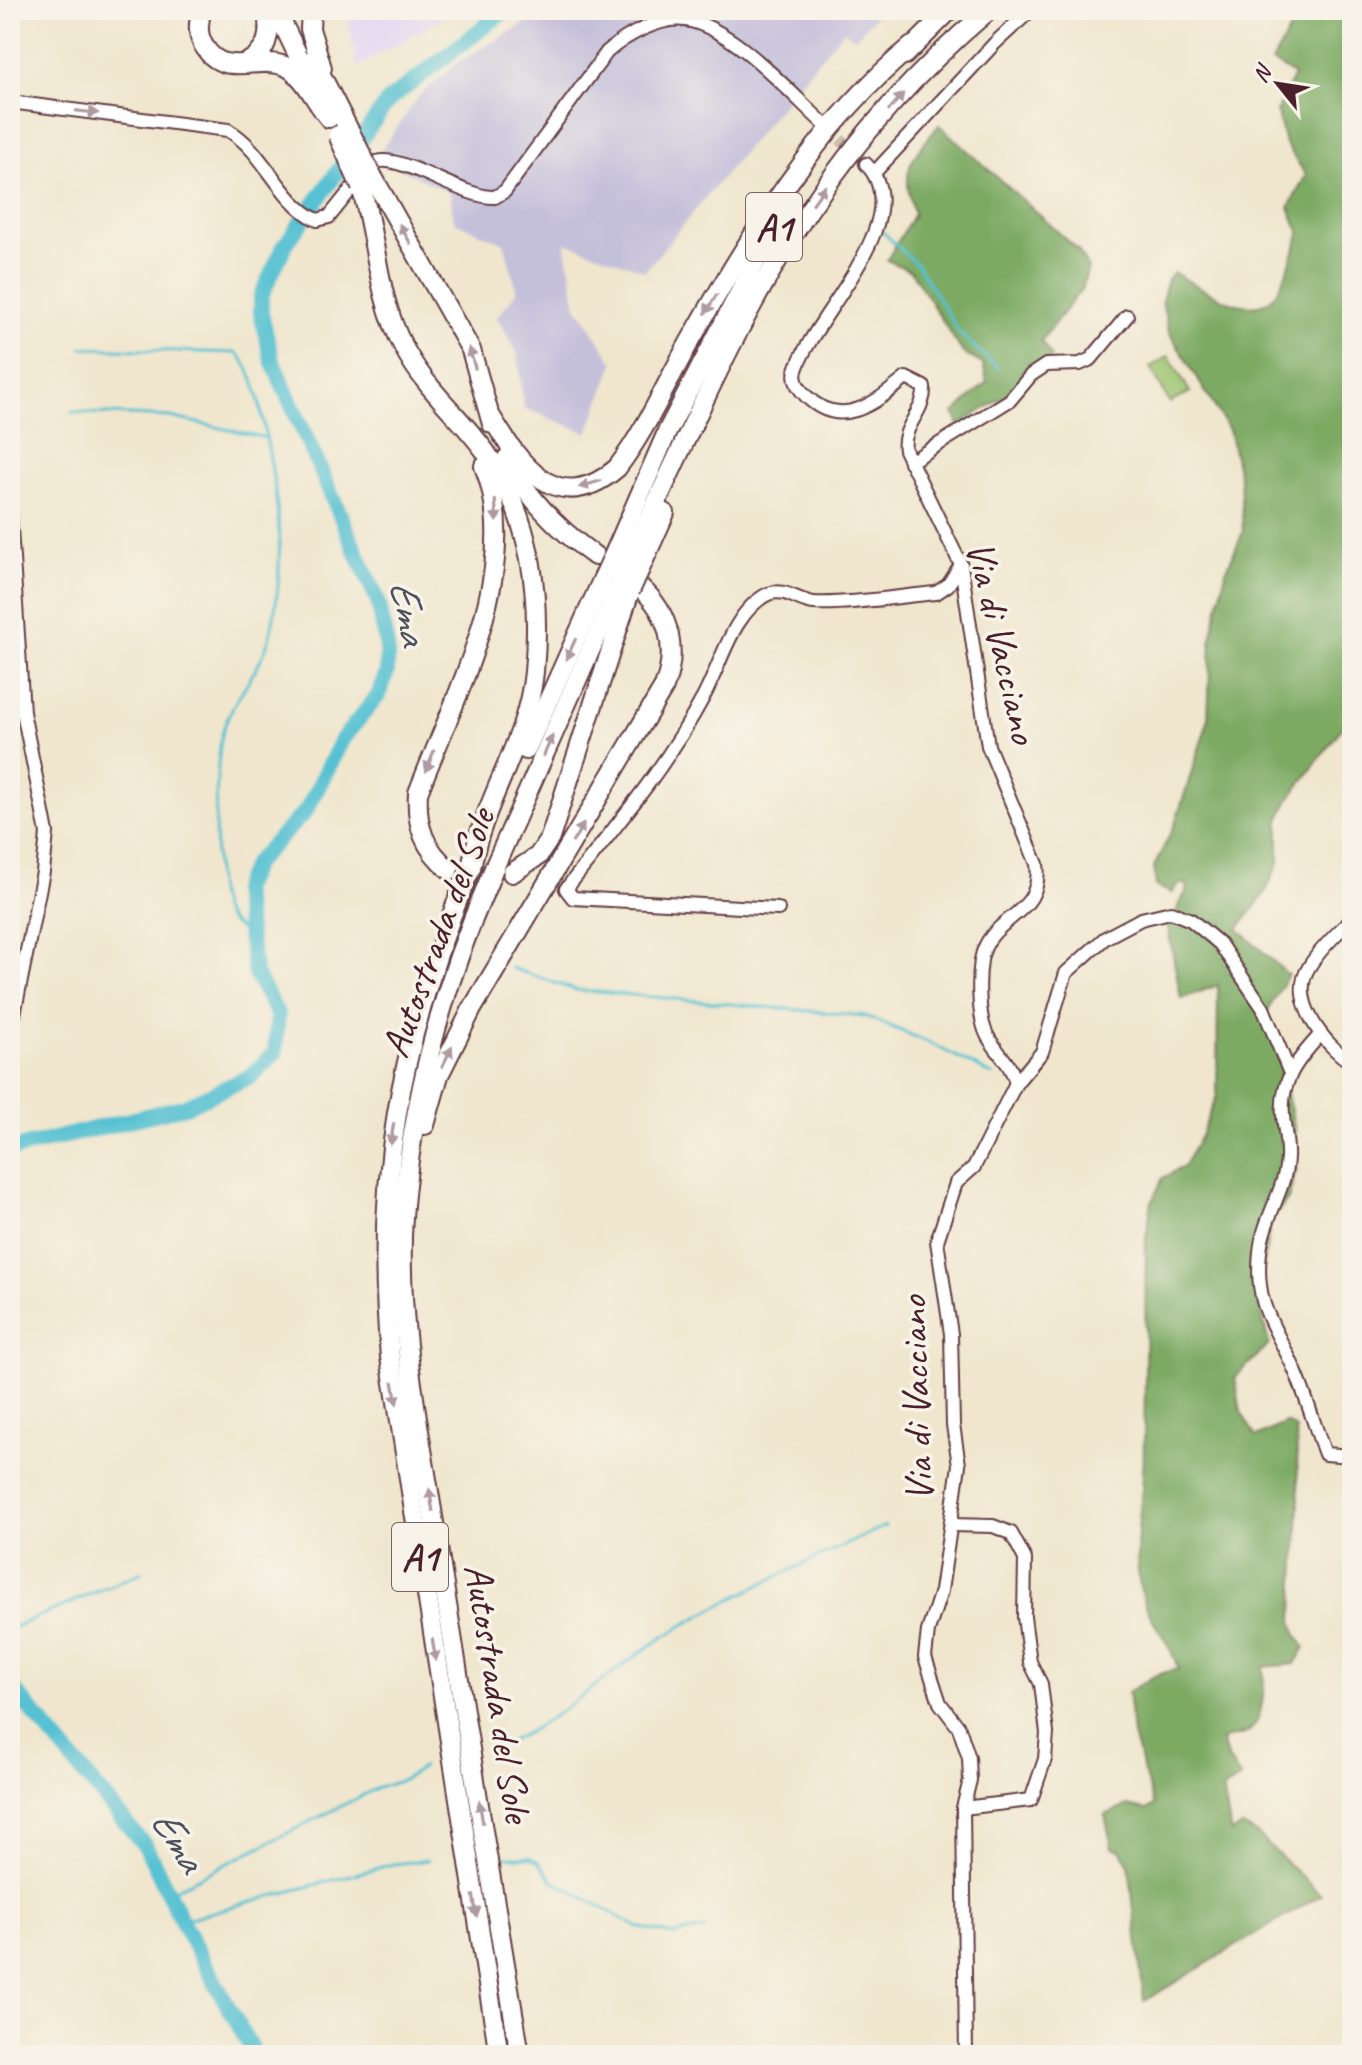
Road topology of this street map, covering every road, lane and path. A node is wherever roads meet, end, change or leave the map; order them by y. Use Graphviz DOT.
graph roads {
  1 [pos="202,10"];
  2 [pos="266,10"];
  3 [pos="276,10"];
  4 [pos="288,10"];
  5 [pos="311,10"];
  6 [pos="950,10"];
  7 [pos="989,10"];
  8 [pos="1031,10"];
  9 [pos="681,15"];
  10 [pos="912,46"];
  11 [pos="241,65"];
  12 [pos="330,93"];
  13 [pos="10,102"];
  14 [pos="824,124"];
  15 [pos="338,127"];
  16 [pos="365,180"];
  17 [pos="1127,316"];
  18 [pos="454,415"];
  19 [pos="490,415"];
  20 [pos="910,462"];
  21 [pos="10,513"];
  22 [pos="595,556"];
  23 [pos="961,565"];
  24 [pos="626,574"];
  25 [pos="462,873"];
  26 [pos="498,875"];
  27 [pos="778,909"];
  28 [pos="1352,919"];
  29 [pos="10,1034"];
  30 [pos="1320,1035"];
  31 [pos="1352,1063"];
  32 [pos="1289,1071"];
  33 [pos="1016,1083"];
  34 [pos="404,1270"];
  35 [pos="1352,1456"];
  36 [pos="951,1525"];
  37 [pos="963,1808"];
  38 [pos="499,2055"];
  39 [pos="520,2055"];
  40 [pos="966,2055"];
  1 -- 11 [label="highway"];
  2 -- 11 [label="highway"];
  3 -- 15 [label="highway"];
  4 -- 12 [label="highway"];
  5 -- 12 [label="highway"];
  6 -- 10 [label="highway, Autostrada del Sole / A1"];
  24 -- 7 [label="highway, Autostrada del Sole / A1, one-way"];
  8 -- 20 [label="street, Via di Vacciano"];
  9 -- 14 [label="street"];
  9 -- 16 [label="street"];
  10 -- 19 [label="highway, one-way"];
  10 -- 24 [label="highway, Autostrada del Sole / A1"];
  11 -- 15 [label="highway"];
  12 -- 15 [label="highway"];
  13 -- 16 [label="street, one-way"];
  15 -- 16 [label="highway, bridge"];
  16 -- 18 [label="highway"];
  19 -- 16 [label="highway, one-way"];
  17 -- 20 [label="street"];
  18 -- 25 [label="highway"];
  18 -- 25 [label="highway, one-way"];
  19 -- 22 [label="highway"];
  20 -- 23 [label="street, Via di Vacciano"];
  21 -- 29 [label="street"];
  23 -- 27 [label="street"];
  23 -- 33 [label="street, Via di Vacciano"];
  24 -- 25 [label="highway, Autostrada del Sole / A1, one-way"];
  26 -- 24 [label="highway, Autostrada del Sole / A1, one-way"];
  24 -- 26 [label="highway"];
  34 -- 24 [label="highway, one-way"];
  25 -- 38 [label="highway, Autostrada del Sole / A1, one-way"];
  26 -- 34 [label="highway, Autostrada del Sole / A1"];
  28 -- 30 [label="street"];
  30 -- 31 [label="street"];
  30 -- 32 [label="street"];
  32 -- 33 [label="street, Via di Vacciano"];
  32 -- 35 [label="street"];
  33 -- 36 [label="street, Via di Vacciano"];
  39 -- 34 [label="highway, Autostrada del Sole / A1, one-way"];
  36 -- 37 [label="street, Via di Vacciano"];
  36 -- 37 [label="street"];
  37 -- 40 [label="street, Via di Vacciano"];
}
